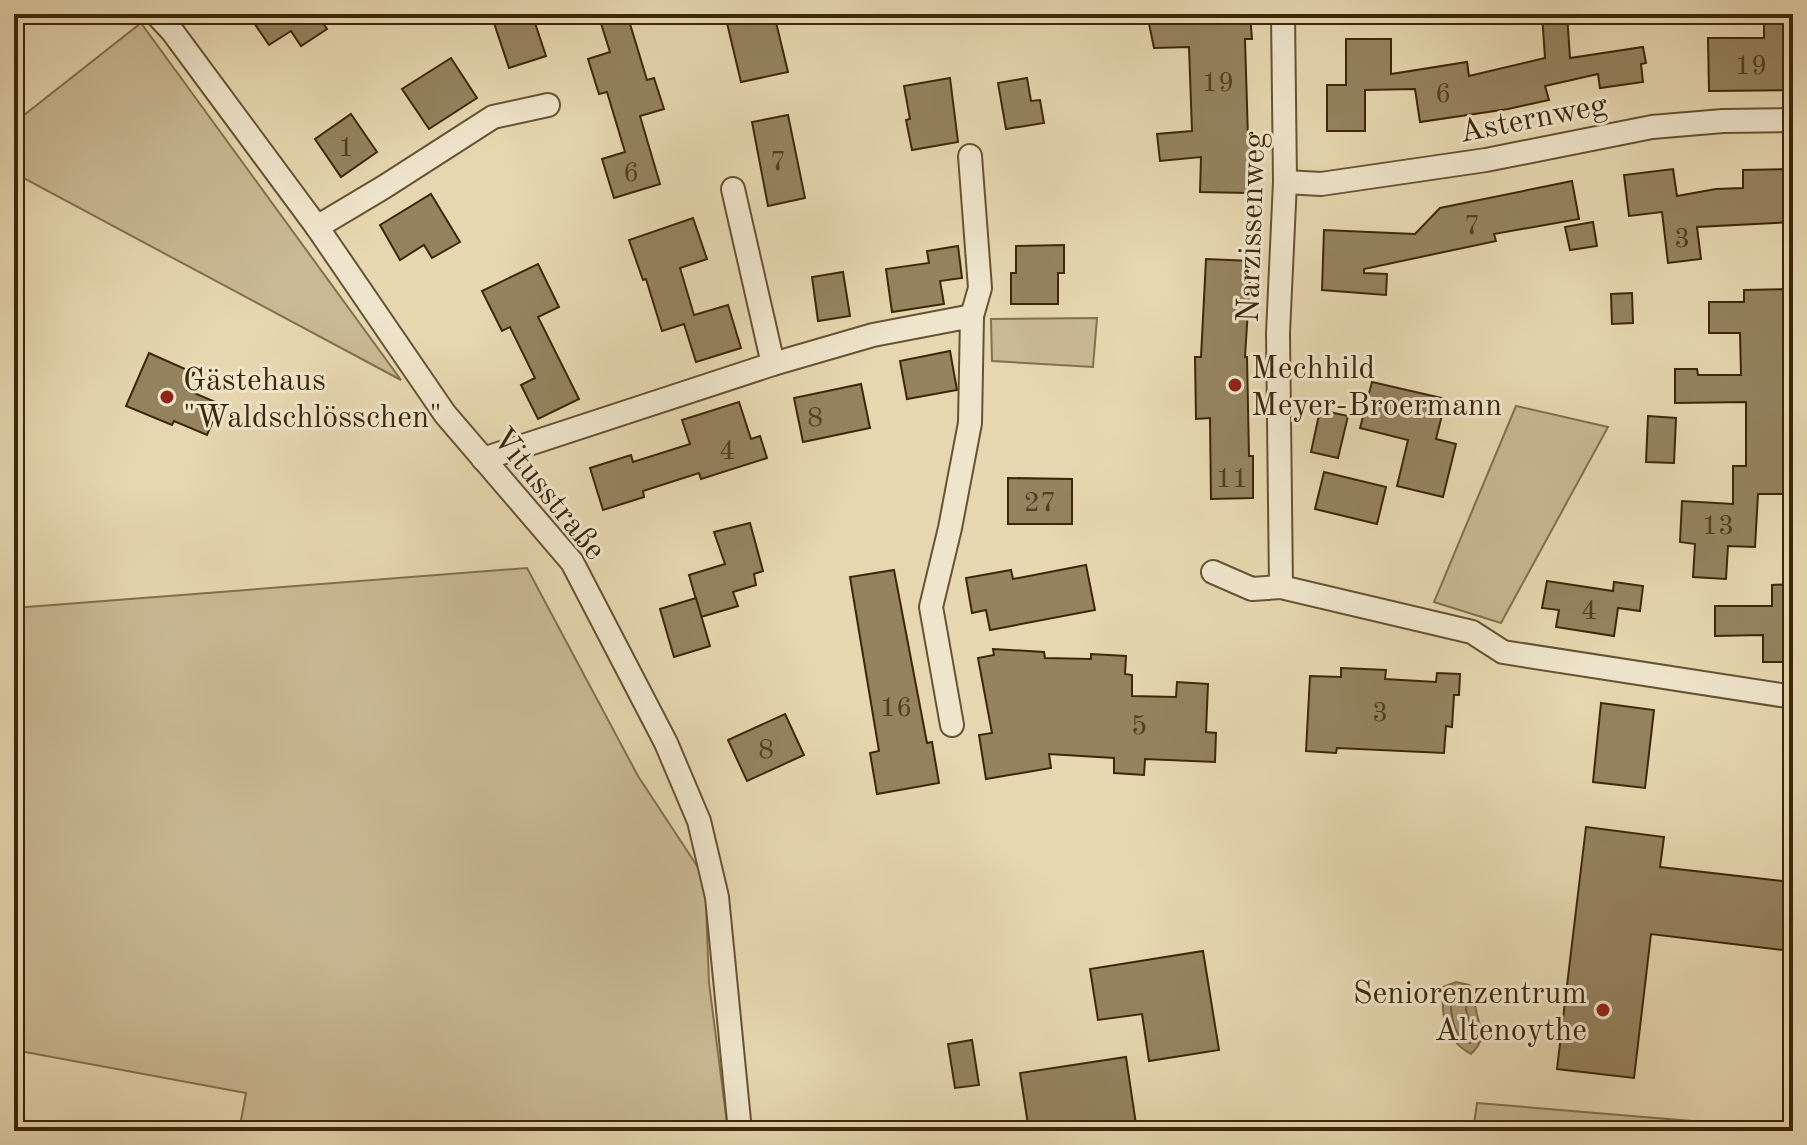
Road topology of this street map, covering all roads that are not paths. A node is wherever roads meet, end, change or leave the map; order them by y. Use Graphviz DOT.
graph roads {
  1 [pos="156,14"];
  2 [pos="1283,14"];
  3 [pos="548,105"];
  4 [pos="1793,120"];
  5 [pos="970,156"];
  6 [pos="1285,182"];
  7 [pos="733,189"];
  8 [pos="317,227"];
  9 [pos="972,316"];
  10 [pos="773,364"];
  11 [pos="483,459"];
  12 [pos="1213,572"];
  13 [pos="1281,587"];
  14 [pos="1793,697"];
  15 [pos="952,725"];
  16 [pos="740,1131"];
  1 -- 8 [label="street, Vitusstraße"];
  2 -- 6 [label="street, Narzissenweg"];
  3 -- 8 [label="street"];
  4 -- 6 [label="street, Asternweg"];
  5 -- 9 [label="street"];
  6 -- 13 [label="street, Narzissenweg"];
  7 -- 10 [label="street"];
  8 -- 11 [label="street, Vitusstraße"];
  9 -- 10 [label="street"];
  9 -- 15 [label="street"];
  10 -- 11 [label="street"];
  11 -- 16 [label="street, Vitusstraße"];
  12 -- 13 [label="street"];
  13 -- 14 [label="street"];
}
